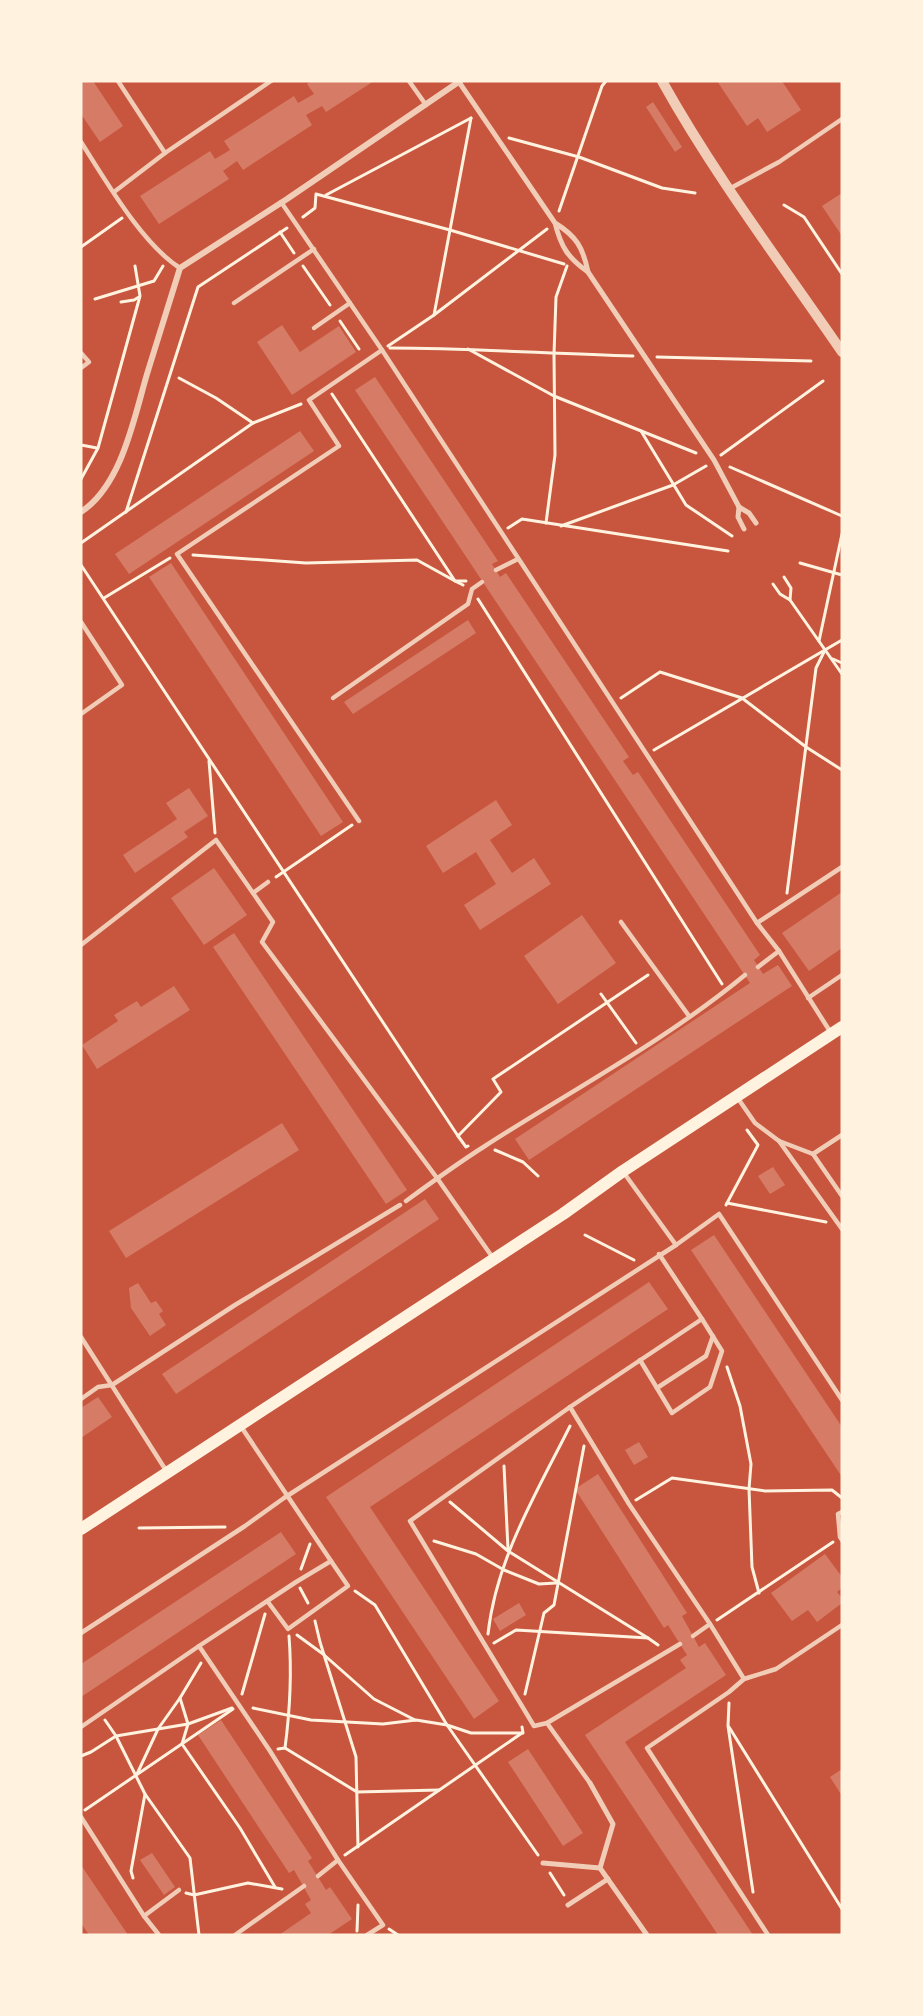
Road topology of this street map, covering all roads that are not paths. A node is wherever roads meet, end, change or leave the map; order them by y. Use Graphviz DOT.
graph roads {
  1 [pos="118,81"];
  2 [pos="272,81"];
  3 [pos="409,81"];
  4 [pos="662,81"];
  5 [pos="460,82"];
  6 [pos="426,105"];
  7 [pos="842,119"];
  8 [pos="81,142"];
  9 [pos="165,153"];
  10 [pos="729,189"];
  11 [pos="114,192"];
  12 [pos="281,202"];
  13 [pos="555,223"];
  14 [pos="314,249"];
  15 [pos="180,268"];
  16 [pos="588,272"];
  17 [pos="234,303"];
  18 [pos="350,303"];
  19 [pos="314,328"];
  20 [pos="382,350"];
  21 [pos="842,352"];
  22 [pos="81,353"];
  23 [pos="81,368"];
  24 [pos="739,507"];
  25 [pos="81,512"];
  26 [pos="756,523"];
  27 [pos="744,530"];
  28 [pos="518,559"];
  29 [pos="496,570"];
  30 [pos="482,582"];
  31 [pos="81,622"];
  32 [pos="333,698"];
  33 [pos="81,714"];
  34 [pos="359,820"];
  35 [pos="842,867"];
  36 [pos="268,882"];
  37 [pos="253,893"];
  38 [pos="621,922"];
  39 [pos="757,923"];
  40 [pos="81,945"];
  41 [pos="779,951"];
  42 [pos="758,967"];
  43 [pos="745,975"];
  44 [pos="842,975"];
  45 [pos="808,998"];
  46 [pos="689,1016"];
  47 [pos="837,1030"];
  48 [pos="737,1097"];
  49 [pos="842,1135"];
  50 [pos="778,1141"];
  51 [pos="813,1154"];
  52 [pos="622,1172"];
  53 [pos="437,1178"];
  54 [pos="842,1196"];
  55 [pos="406,1201"];
  56 [pos="400,1205"];
  57 [pos="841,1227"];
  58 [pos="675,1245"];
  59 [pos="659,1254"];
  60 [pos="493,1258"];
  61 [pos="702,1319"];
  62 [pos="713,1336"];
  63 [pos="81,1337"];
  64 [pos="640,1360"];
  65 [pos="112,1385"];
  66 [pos="657,1388"];
  67 [pos="81,1399"];
  68 [pos="842,1400"];
  69 [pos="570,1407"];
  70 [pos="240,1425"];
  71 [pos="167,1473"];
  72 [pos="287,1496"];
  73 [pos="842,1512"];
  74 [pos="81,1529"];
  75 [pos="841,1538"];
  76 [pos="331,1561"];
  77 [pos="268,1602"];
  78 [pos="710,1624"];
  79 [pos="842,1625"];
  80 [pos="81,1633"];
  81 [pos="693,1636"];
  82 [pos="680,1644"];
  83 [pos="199,1646"];
  84 [pos="744,1679"];
  85 [pos="547,1724"];
  86 [pos="81,1727"];
  87 [pos="590,1783"];
  88 [pos="81,1815"];
  89 [pos="339,1860"];
  90 [pos="543,1863"];
  91 [pos="600,1868"];
  92 [pos="318,1876"];
  93 [pos="608,1879"];
  94 [pos="304,1886"];
  95 [pos="179,1890"];
  96 [pos="568,1905"];
  97 [pos="144,1916"];
  98 [pos="159,1935"];
  99 [pos="235,1935"];
  100 [pos="367,1935"];
  101 [pos="647,1935"];
  102 [pos="768,1935"];
  1 -- 9 [label="lane"];
  2 -- 9 [label="lane"];
  3 -- 6 [label="lane"];
  4 -- 10 [label="street"];
  5 -- 6 [label="street"];
  5 -- 13 [label="street"];
  6 -- 12 [label="street"];
  7 -- 10 [label="lane"];
  8 -- 11 [label="lane"];
  9 -- 11 [label="lane"];
  10 -- 21 [label="street"];
  11 -- 15 [label="lane"];
  12 -- 14 [label="lane"];
  12 -- 15 [label="street"];
  13 -- 16 [label="street"];
  13 -- 16 [label="street"];
  14 -- 17 [label="lane"];
  14 -- 18 [label="lane"];
  15 -- 25 [label="street"];
  16 -- 24 [label="street"];
  18 -- 19 [label="lane"];
  18 -- 20 [label="lane"];
  20 -- 28 [label="lane"];
  20 -- 34 [label="lane"];
  22 -- 23 [label="lane"];
  24 -- 26 [label="street"];
  24 -- 27 [label="street"];
  28 -- 29 [label="lane"];
  28 -- 39 [label="lane"];
  30 -- 32 [label="lane"];
  31 -- 33 [label="lane"];
  35 -- 39 [label="lane"];
  36 -- 37 [label="lane"];
  37 -- 40 [label="lane"];
  37 -- 53 [label="lane"];
  38 -- 46 [label="lane"];
  39 -- 41 [label="lane"];
  41 -- 42 [label="lane"];
  41 -- 45 [label="lane"];
  43 -- 46 [label="lane"];
  44 -- 45 [label="lane"];
  45 -- 47 [label="lane"];
  46 -- 53 [label="lane"];
  47 -- 48 [label="main road"];
  48 -- 50 [label="lane"];
  48 -- 52 [label="main road"];
  49 -- 51 [label="lane"];
  50 -- 51 [label="lane"];
  50 -- 57 [label="lane"];
  51 -- 54 [label="lane"];
  52 -- 58 [label="lane"];
  52 -- 60 [label="main road"];
  53 -- 55 [label="lane"];
  53 -- 60 [label="lane"];
  56 -- 65 [label="lane"];
  58 -- 59 [label="lane"];
  58 -- 68 [label="lane"];
  59 -- 61 [label="lane"];
  59 -- 72 [label="lane"];
  60 -- 70 [label="main road"];
  61 -- 62 [label="lane"];
  61 -- 64 [label="lane"];
  62 -- 66 [label="lane"];
  62 -- 66 [label="lane"];
  63 -- 65 [label="lane"];
  64 -- 66 [label="lane"];
  64 -- 69 [label="lane"];
  65 -- 67 [label="lane"];
  65 -- 71 [label="lane"];
  69 -- 78 [label="lane"];
  69 -- 85 [label="lane"];
  70 -- 71 [label="main road"];
  70 -- 72 [label="lane"];
  71 -- 74 [label="main road"];
  72 -- 76 [label="lane"];
  72 -- 80 [label="lane"];
  73 -- 75 [label="lane"];
  76 -- 77 [label="lane"];
  76 -- 77 [label="lane"];
  77 -- 83 [label="lane"];
  78 -- 81 [label="lane"];
  78 -- 84 [label="lane"];
  79 -- 84 [label="lane"];
  82 -- 85 [label="lane"];
  83 -- 86 [label="lane"];
  83 -- 89 [label="lane"];
  84 -- 102 [label="lane"];
  85 -- 87 [label="lane"];
  87 -- 91 [label="street"];
  88 -- 97 [label="lane"];
  89 -- 92 [label="lane"];
  89 -- 100 [label="lane"];
  90 -- 91 [label="street"];
  91 -- 93 [label="street"];
  93 -- 96 [label="street"];
  93 -- 101 [label="street"];
  94 -- 99 [label="lane"];
  95 -- 97 [label="lane"];
  97 -- 98 [label="lane"];
}
